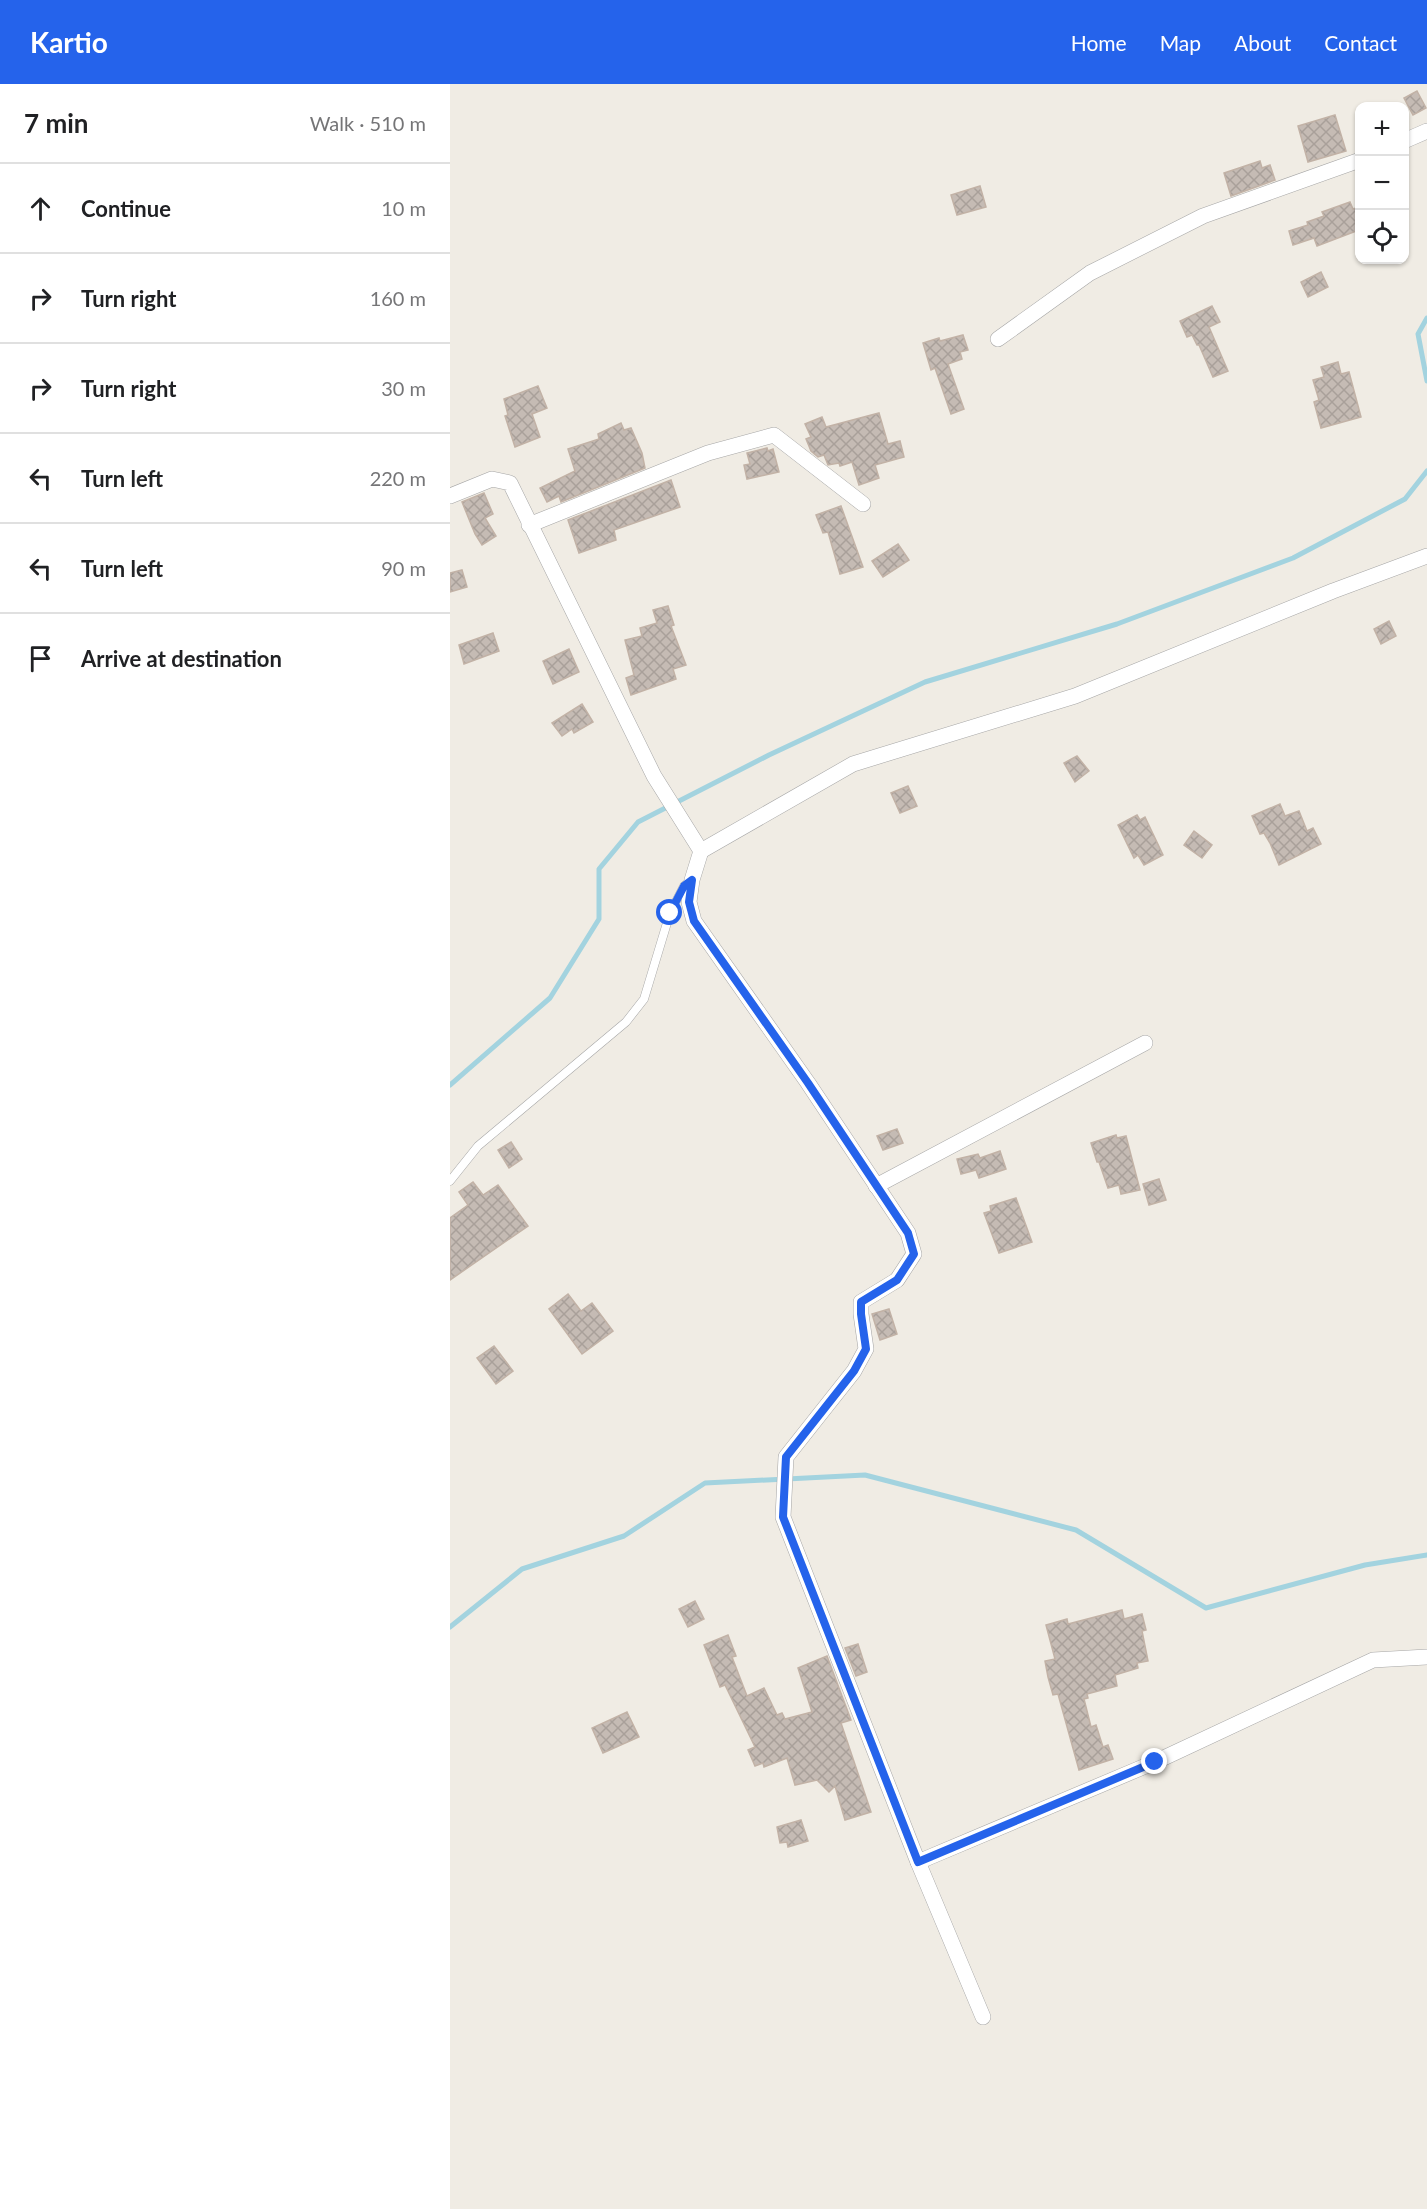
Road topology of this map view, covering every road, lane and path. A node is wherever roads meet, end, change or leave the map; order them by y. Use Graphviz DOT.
graph roads {
  1 [pos="1427,132"];
  2 [pos="1409,139"];
  3 [pos="1355,161"];
  4 [pos="998,339"];
  5 [pos="450,496"];
  6 [pos="863,504"];
  7 [pos="529,525"];
  8 [pos="1427,556"];
  9 [pos="701,851"];
  10 [pos="692,880"];
  11 [pos="1145,1043"];
  12 [pos="450,1181"];
  13 [pos="876,1186"];
  14 [pos="1427,1657"];
  15 [pos="918,1862"];
  16 [pos="983,2017"];
  1 -- 2 [label="street"];
  3 -- 4 [label="street"];
  5 -- 7 [label="street"];
  6 -- 7 [label="street"];
  7 -- 9 [label="street"];
  8 -- 9 [label="street"];
  9 -- 10 [label="street"];
  10 -- 12 [label="lane"];
  10 -- 13 [label="street"];
  11 -- 13 [label="street"];
  13 -- 15 [label="street"];
  14 -- 15 [label="street"];
  15 -- 16 [label="street"];
}
